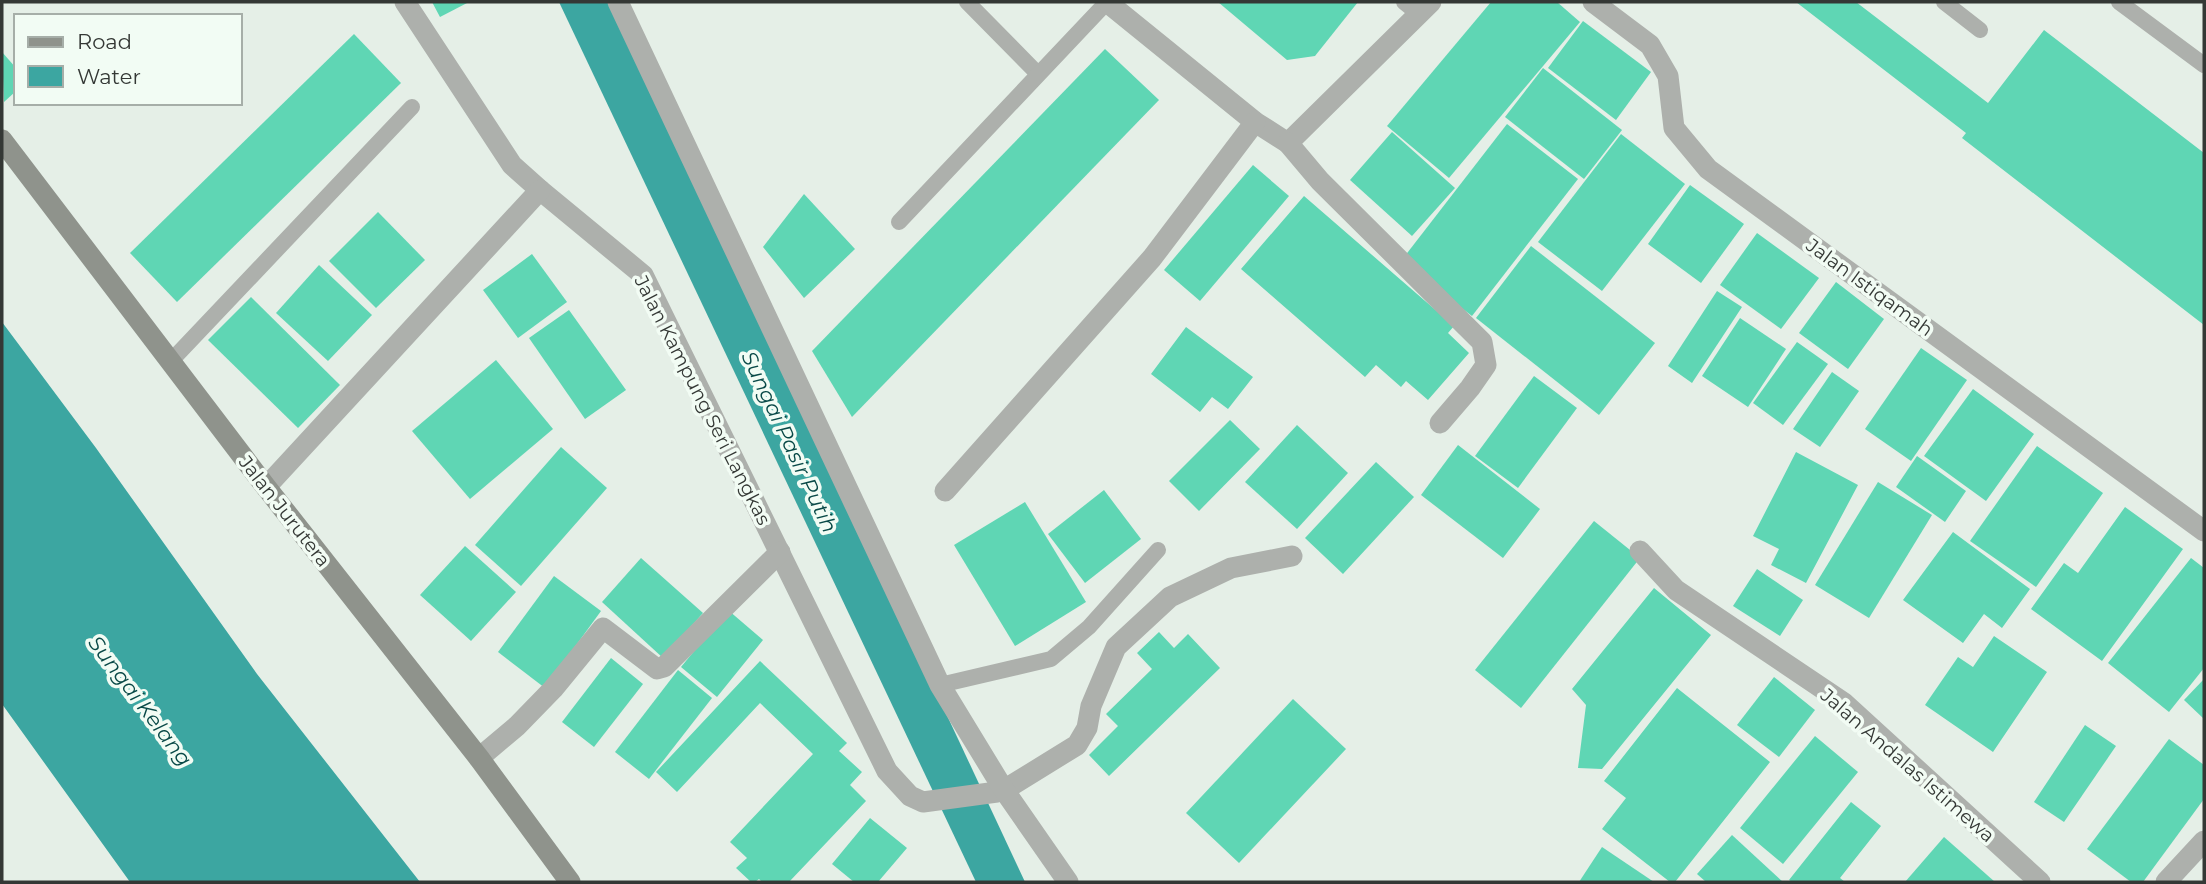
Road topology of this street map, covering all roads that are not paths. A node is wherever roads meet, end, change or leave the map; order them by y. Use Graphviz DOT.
graph roads {
  1 [pos="405,2"];
  2 [pos="618,2"];
  3 [pos="967,2"];
  4 [pos="1107,2"];
  5 [pos="1593,2"];
  6 [pos="1944,2"];
  7 [pos="2119,2"];
  8 [pos="1418,6"];
  9 [pos="1980,30"];
  10 [pos="2204,65"];
  11 [pos="1038,74"];
  12 [pos="412,107"];
  13 [pos="1255,122"];
  14 [pos="2,140"];
  15 [pos="1288,142"];
  16 [pos="540,190"];
  17 [pos="899,222"];
  18 [pos="170,361"];
  19 [pos="1440,424"];
  20 [pos="266,487"];
  21 [pos="945,491"];
  22 [pos="2204,529"];
  23 [pos="1157,550"];
  24 [pos="1640,551"];
  25 [pos="780,552"];
  26 [pos="1292,556"];
  27 [pos="940,685"];
  28 [pos="479,758"];
  29 [pos="1000,791"];
  30 [pos="2204,841"];
  31 [pos="570,882"];
  32 [pos="1068,882"];
  33 [pos="2040,882"];
  34 [pos="2166,882"];
  1 -- 16 [label="street, Jalan Kampung Seri Langkas"];
  2 -- 27 [label="street"];
  3 -- 11 [label="lane"];
  4 -- 11 [label="lane"];
  4 -- 13 [label="street"];
  5 -- 22 [label="street, Jalan Istiqamah"];
  6 -- 9 [label="lane"];
  7 -- 10 [label="lane"];
  8 -- 15 [label="street"];
  11 -- 17 [label="lane"];
  12 -- 18 [label="lane"];
  13 -- 15 [label="street"];
  13 -- 21 [label="street"];
  14 -- 18 [label="street, Jalan Jurutera"];
  15 -- 19 [label="street"];
  16 -- 20 [label="street"];
  16 -- 25 [label="street, Jalan Kampung Seri Langkas"];
  18 -- 20 [label="street, Jalan Jurutera"];
  20 -- 28 [label="street, Jalan Jurutera"];
  23 -- 27 [label="lane"];
  24 -- 33 [label="street, Jalan Andalas Istimewa"];
  25 -- 28 [label="street"];
  25 -- 29 [label="street, Jalan Kampung Seri Langkas"];
  26 -- 29 [label="street"];
  27 -- 29 [label="street"];
  28 -- 31 [label="street, Jalan Jurutera"];
  29 -- 32 [label="street"];
  30 -- 34 [label="street"];
}
